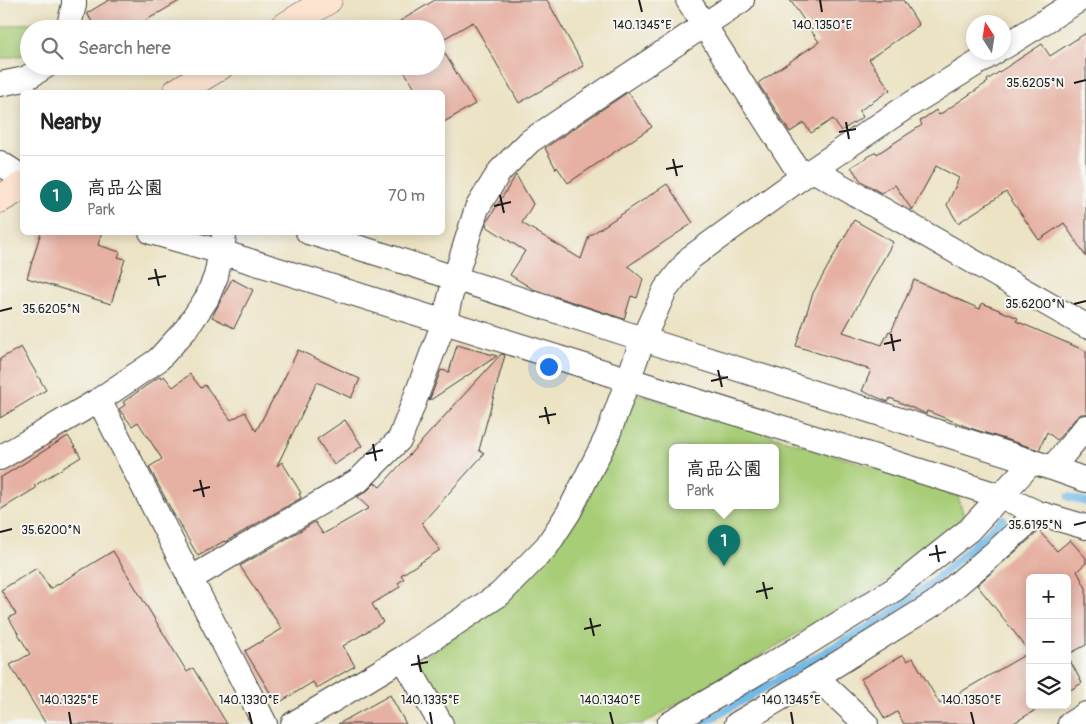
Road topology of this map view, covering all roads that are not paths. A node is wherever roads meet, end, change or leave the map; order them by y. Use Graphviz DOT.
graph roads {
  1 [pos="74,0"];
  2 [pos="328,0"];
  3 [pos="688,0"];
  4 [pos="742,0"];
  5 [pos="1080,0"];
  6 [pos="70,20"];
  7 [pos="296,20"];
  8 [pos="704,25"];
  9 [pos="1011,43"];
  10 [pos="982,60"];
  11 [pos="31,75"];
  12 [pos="205,75"];
  13 [pos="0,84"];
  14 [pos="180,90"];
  15 [pos="0,163"];
  16 [pos="808,174"];
  17 [pos="20,176"];
  18 [pos="20,187"];
  19 [pos="0,199"];
  20 [pos="173,235"];
  21 [pos="318,235"];
  22 [pos="223,242"];
  23 [pos="456,278"];
  24 [pos="444,322"];
  25 [pos="1086,326"];
  26 [pos="643,339"];
  27 [pos="628,380"];
  28 [pos="99,400"];
  29 [pos="1086,428"];
  30 [pos="0,458"];
  31 [pos="1042,465"];
  32 [pos="1086,480"];
  33 [pos="1000,496"];
  34 [pos="1038,513"];
  35 [pos="1086,527"];
  36 [pos="190,579"];
  37 [pos="403,658"];
  38 [pos="816,677"];
  39 [pos="1086,714"];
  40 [pos="265,724"];
  41 [pos="293,724"];
  42 [pos="441,724"];
  43 [pos="669,724"];
  44 [pos="737,724"];
  45 [pos="866,724"];
  46 [pos="1070,724"];
  1 -- 6 [label="street"];
  2 -- 7 [label="street"];
  3 -- 8 [label="street"];
  4 -- 8 [label="street"];
  5 -- 9 [label="street"];
  8 -- 16 [label="street"];
  8 -- 23 [label="street"];
  10 -- 16 [label="street"];
  11 -- 13 [label="street"];
  12 -- 14 [label="street"];
  15 -- 17 [label="street"];
  16 -- 25 [label="street"];
  16 -- 26 [label="street"];
  18 -- 19 [label="street"];
  20 -- 22 [label="street"];
  21 -- 23 [label="street"];
  22 -- 24 [label="street"];
  22 -- 28 [label="street"];
  23 -- 24 [label="street"];
  23 -- 26 [label="street"];
  24 -- 27 [label="street"];
  24 -- 36 [label="street"];
  26 -- 27 [label="street"];
  26 -- 31 [label="street"];
  27 -- 33 [label="street"];
  27 -- 37 [label="street"];
  28 -- 30 [label="street"];
  28 -- 36 [label="street"];
  29 -- 31 [label="street"];
  31 -- 32 [label="street"];
  31 -- 33 [label="street"];
  33 -- 34 [label="street"];
  33 -- 43 [label="street"];
  34 -- 35 [label="street"];
  34 -- 38 [label="street"];
  36 -- 40 [label="street"];
  37 -- 41 [label="street"];
  37 -- 42 [label="street"];
  38 -- 44 [label="street"];
  38 -- 45 [label="street"];
  39 -- 46 [label="street"];
}
